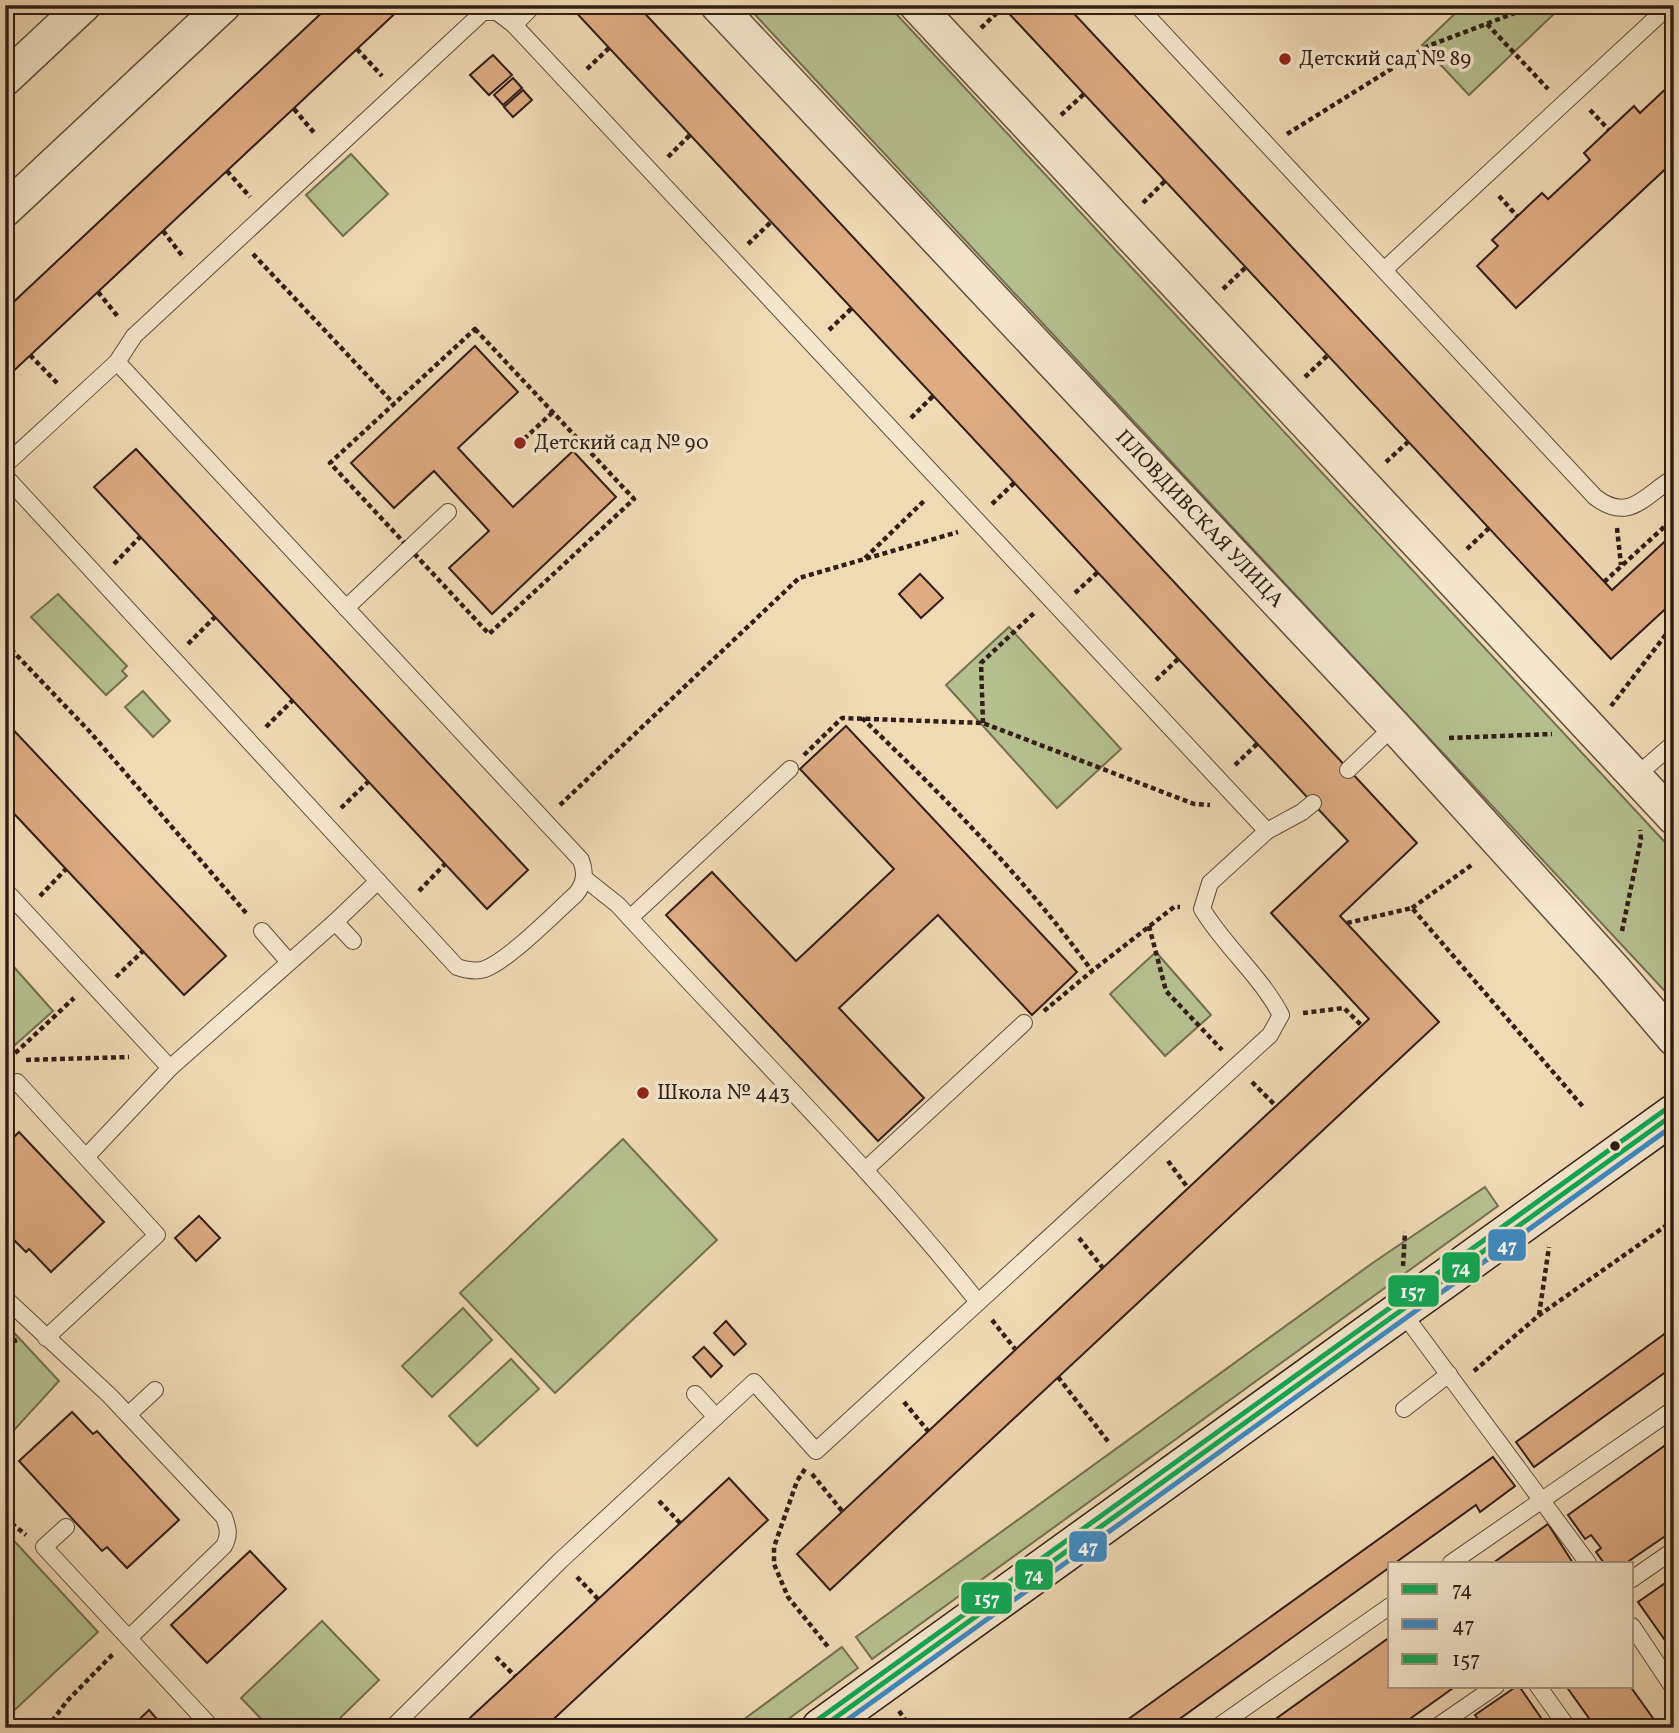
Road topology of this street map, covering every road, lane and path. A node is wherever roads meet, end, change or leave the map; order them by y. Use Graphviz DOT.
graph roads {
  1 [pos="84,5"];
  2 [pos="224,5"];
  3 [pos="534,5"];
  4 [pos="717,5"];
  5 [pos="916,5"];
  6 [pos="1138,5"];
  7 [pos="1536,5"];
  8 [pos="1670,5"];
  9 [pos="1003,7"];
  10 [pos="1486,24"];
  11 [pos="514,25"];
  12 [pos="980,29"];
  13 [pos="609,48"];
  14 [pos="357,49"];
  15 [pos="5,79"];
  16 [pos="569,85"];
  17 [pos="397,92"];
  18 [pos="1084,94"];
  19 [pos="1564,104"];
  20 [pos="294,109"];
  21 [pos="1061,116"];
  22 [pos="690,135"];
  23 [pos="1269,146"];
  24 [pos="331,153"];
  25 [pos="227,171"];
  26 [pos="652,173"];
  27 [pos="1165,181"];
  28 [pos="1142,203"];
  29 [pos="5,211"];
  30 [pos="265,214"];
  31 [pos="163,231"];
  32 [pos="239,239"];
  33 [pos="1245,268"];
  34 [pos="1384,270"];
  35 [pos="199,276"];
  36 [pos="1222,290"];
  37 [pos="97,292"];
  38 [pos="852,309"];
  39 [pos="134,336"];
  40 [pos="813,345"];
  41 [pos="30,355"];
  42 [pos="1327,356"];
  43 [pos="117,362"];
  44 [pos="1304,378"];
  45 [pos="933,396"];
  46 [pos="74,401"];
  47 [pos="394,404"];
  48 [pos="553,412"];
  49 [pos="895,433"];
  50 [pos="524,439"];
  51 [pos="1408,442"];
  52 [pos="1384,464"];
  53 [pos="5,465"];
  54 [pos="5,476"];
  55 [pos="1674,478"];
  56 [pos="943,483"];
  57 [pos="1014,483"];
  58 [pos="1615,507"];
  59 [pos="448,512"];
  60 [pos="976,518"];
  61 [pos="1674,518"];
  62 [pos="1489,528"];
  63 [pos="140,537"];
  64 [pos="409,548"];
  65 [pos="1464,551"];
  66 [pos="864,559"];
  67 [pos="1622,566"];
  68 [pos="1098,572"];
  69 [pos="100,579"];
  70 [pos="1604,582"];
  71 [pos="1055,603"];
  72 [pos="346,608"];
  73 [pos="215,617"];
  74 [pos="1674,624"];
  75 [pos="5,643"];
  76 [pos="174,659"];
  77 [pos="1178,659"];
  78 [pos="1141,695"];
  79 [pos="293,700"];
  80 [pos="1609,708"];
  81 [pos="862,718"];
  82 [pos="984,723"];
  83 [pos="1402,735"];
  84 [pos="250,742"];
  85 [pos="1674,743"];
  86 [pos="1257,744"];
  87 [pos="1611,749"];
  88 [pos="790,769"];
  89 [pos="1349,770"];
  90 [pos="1636,776"];
  91 [pos="1221,779"];
  92 [pos="368,782"];
  93 [pos="1313,803"];
  94 [pos="1245,806"];
  95 [pos="1674,818"];
  96 [pos="544,820"];
  97 [pos="325,823"];
  98 [pos="1267,831"];
  99 [pos="445,864"];
  100 [pos="1472,864"];
  101 [pos="66,869"];
  102 [pos="584,878"];
  103 [pos="378,881"];
  104 [pos="5,890"];
  105 [pos="402,908"];
  106 [pos="1412,908"];
  107 [pos="1202,909"];
  108 [pos="25,911"];
  109 [pos="630,918"];
  110 [pos="335,922"];
  111 [pos="1346,923"];
  112 [pos="1149,926"];
  113 [pos="262,930"];
  114 [pos="353,941"];
  115 [pos="143,951"];
  116 [pos="289,962"];
  117 [pos="1614,969"];
  118 [pos="1092,971"];
  119 [pos="100,992"];
  120 [pos="61,1011"];
  121 [pos="1281,1015"];
  122 [pos="1024,1023"];
  123 [pos="1362,1026"];
  124 [pos="1674,1039"];
  125 [pos="6,1061"];
  126 [pos="1236,1065"];
  127 [pos="170,1068"];
  128 [pos="17,1082"];
  129 [pos="1276,1106"];
  130 [pos="1584,1108"];
  131 [pos="1674,1114"];
  132 [pos="1154,1141"];
  133 [pos="86,1156"];
  134 [pos="865,1170"];
  135 [pos="1188,1188"];
  136 [pos="1674,1220"];
  137 [pos="1066,1222"];
  138 [pos="1550,1242"];
  139 [pos="1103,1268"];
  140 [pos="5,1298"];
  141 [pos="978,1302"];
  142 [pos="1400,1309"];
  143 [pos="1538,1316"];
  144 [pos="46,1338"];
  145 [pos="1015,1349"];
  146 [pos="1058,1377"];
  147 [pos="1453,1380"];
  148 [pos="889,1384"];
  149 [pos="155,1390"];
  150 [pos="695,1394"];
  151 [pos="1404,1409"];
  152 [pos="1674,1409"];
  153 [pos="128,1415"];
  154 [pos="716,1417"];
  155 [pos="928,1431"];
  156 [pos="1110,1444"];
  157 [pos="816,1451"];
  158 [pos="807,1467"];
  159 [pos="1542,1499"];
  160 [pos="842,1511"];
  161 [pos="66,1527"];
  162 [pos="1674,1550"];
  163 [pos="561,1560"];
  164 [pos="1452,1562"];
  165 [pos="1587,1562"];
  166 [pos="1634,1578"];
  167 [pos="598,1599"];
  168 [pos="1388,1607"];
  169 [pos="1634,1629"];
  170 [pos="129,1638"];
  171 [pos="829,1647"];
  172 [pos="1494,1688"];
  173 [pos="1539,1688"];
  174 [pos="1674,1689"];
  175 [pos="895,1705"];
  176 [pos="845,1721"];
  177 [pos="1457,1722"];
  178 [pos="47,1728"];
  179 [pos="212,1728"];
  180 [pos="392,1728"];
  181 [pos="911,1728"];
  182 [pos="1216,1728"];
  183 [pos="1434,1728"];
  184 [pos="1568,1728"];
  1 -- 15 [label="street"];
  2 -- 29 [label="street"];
  3 -- 11 [label="lane"];
  4 -- 83 [label="street, ПЛОВДИВСКАЯ УЛИЦА"];
  5 -- 87 [label="street"];
  6 -- 23 [label="lane"];
  7 -- 10 [label="path"];
  8 -- 19 [label="lane"];
  9 -- 12 [label="path"];
  10 -- 19 [label="path"];
  10 -- 23 [label="path"];
  11 -- 16 [label="lane"];
  11 -- 17 [label="lane"];
  13 -- 16 [label="path"];
  14 -- 17 [label="path"];
  16 -- 26 [label="lane"];
  17 -- 24 [label="lane"];
  18 -- 21 [label="path"];
  19 -- 34 [label="lane"];
  20 -- 24 [label="path"];
  22 -- 26 [label="path"];
  23 -- 34 [label="lane"];
  24 -- 30 [label="lane"];
  25 -- 30 [label="path"];
  26 -- 40 [label="lane"];
  27 -- 28 [label="path"];
  30 -- 32 [label="lane"];
  31 -- 35 [label="path"];
  32 -- 35 [label="lane"];
  32 -- 47 [label="path"];
  33 -- 36 [label="path"];
  34 -- 58 [label="lane"];
  35 -- 39 [label="lane"];
  37 -- 39 [label="path"];
  38 -- 40 [label="path"];
  39 -- 43 [label="lane"];
  40 -- 49 [label="lane"];
  41 -- 46 [label="path"];
  42 -- 44 [label="path"];
  43 -- 46 [label="lane"];
  43 -- 72 [label="lane"];
  45 -- 49 [label="path"];
  46 -- 53 [label="lane"];
  47 -- 48 [label="path"];
  47 -- 64 [label="path"];
  48 -- 50 [label="path"];
  48 -- 64 [label="path"];
  49 -- 56 [label="lane"];
  51 -- 52 [label="path"];
  54 -- 69 [label="lane"];
  55 -- 58 [label="lane"];
  56 -- 60 [label="lane"];
  56 -- 66 [label="path"];
  57 -- 60 [label="path"];
  58 -- 67 [label="path"];
  59 -- 64 [label="lane"];
  60 -- 66 [label="path"];
  60 -- 71 [label="lane"];
  61 -- 67 [label="path"];
  62 -- 65 [label="path"];
  63 -- 69 [label="path"];
  64 -- 72 [label="lane"];
  66 -- 96 [label="path"];
  67 -- 70 [label="path"];
  68 -- 71 [label="path"];
  69 -- 76 [label="lane"];
  71 -- 78 [label="lane"];
  71 -- 82 [label="path"];
  72 -- 96 [label="lane"];
  73 -- 76 [label="path"];
  74 -- 80 [label="path"];
  75 -- 113 [label="path"];
  76 -- 84 [label="lane"];
  77 -- 78 [label="path"];
  78 -- 91 [label="lane"];
  79 -- 84 [label="path"];
  81 -- 82 [label="path"];
  81 -- 88 [label="path"];
  81 -- 118 [label="path"];
  82 -- 94 [label="path"];
  83 -- 87 [label="path"];
  83 -- 89 [label="lane"];
  83 -- 117 [label="street, ПЛОВДИВСКАЯ УЛИЦА"];
  84 -- 97 [label="lane"];
  85 -- 90 [label="lane"];
  86 -- 91 [label="path"];
  87 -- 90 [label="street"];
  88 -- 109 [label="lane"];
  90 -- 95 [label="street"];
  90 -- 117 [label="path"];
  91 -- 94 [label="lane"];
  92 -- 97 [label="path"];
  93 -- 98 [label="lane"];
  94 -- 98 [label="lane"];
  96 -- 102 [label="lane"];
  97 -- 103 [label="lane"];
  98 -- 107 [label="lane"];
  99 -- 105 [label="path"];
  100 -- 106 [label="path"];
  101 -- 108 [label="path"];
  102 -- 105 [label="lane"];
  102 -- 109 [label="lane"];
  103 -- 105 [label="lane"];
  103 -- 110 [label="lane"];
  104 -- 108 [label="lane"];
  106 -- 111 [label="path"];
  106 -- 130 [label="path"];
  107 -- 112 [label="path"];
  107 -- 121 [label="lane"];
  108 -- 119 [label="lane"];
  109 -- 134 [label="lane"];
  110 -- 114 [label="lane"];
  110 -- 116 [label="lane"];
  112 -- 118 [label="path"];
  112 -- 126 [label="path"];
  113 -- 116 [label="lane"];
  115 -- 119 [label="path"];
  116 -- 127 [label="lane"];
  117 -- 124 [label="street, ПЛОВДИВСКАЯ УЛИЦА"];
  118 -- 122 [label="path"];
  119 -- 127 [label="lane"];
  120 -- 125 [label="path"];
  121 -- 123 [label="path"];
  121 -- 126 [label="lane"];
  122 -- 134 [label="lane"];
  125 -- 127 [label="path"];
  126 -- 129 [label="path"];
  126 -- 132 [label="lane"];
  127 -- 133 [label="lane"];
  128 -- 133 [label="lane"];
  131 -- 142 [label="street"];
  132 -- 135 [label="path"];
  132 -- 137 [label="lane"];
  133 -- 144 [label="lane"];
  134 -- 141 [label="lane"];
  136 -- 143 [label="path"];
  137 -- 139 [label="path"];
  137 -- 141 [label="lane"];
  138 -- 143 [label="path"];
  140 -- 144 [label="lane"];
  141 -- 145 [label="path"];
  141 -- 148 [label="lane"];
  142 -- 147 [label="lane"];
  142 -- 176 [label="street"];
  143 -- 147 [label="path"];
  144 -- 153 [label="lane"];
  146 -- 156 [label="path"];
  147 -- 151 [label="lane"];
  147 -- 159 [label="lane"];
  148 -- 155 [label="path"];
  148 -- 157 [label="lane"];
  149 -- 153 [label="lane"];
  150 -- 154 [label="lane"];
  152 -- 159 [label="lane"];
  153 -- 170 [label="lane"];
  154 -- 157 [label="lane"];
  154 -- 163 [label="lane"];
  157 -- 158 [label="path"];
  158 -- 160 [label="path"];
  158 -- 171 [label="path"];
  159 -- 164 [label="lane"];
  159 -- 165 [label="lane"];
  161 -- 170 [label="lane"];
  162 -- 166 [label="lane"];
  163 -- 167 [label="path"];
  163 -- 180 [label="lane"];
  168 -- 182 [label="lane"];
  169 -- 174 [label="lane"];
  170 -- 178 [label="path"];
  170 -- 179 [label="lane"];
  172 -- 177 [label="lane"];
  173 -- 184 [label="lane"];
  175 -- 181 [label="path"];
  177 -- 183 [label="lane"];
}
